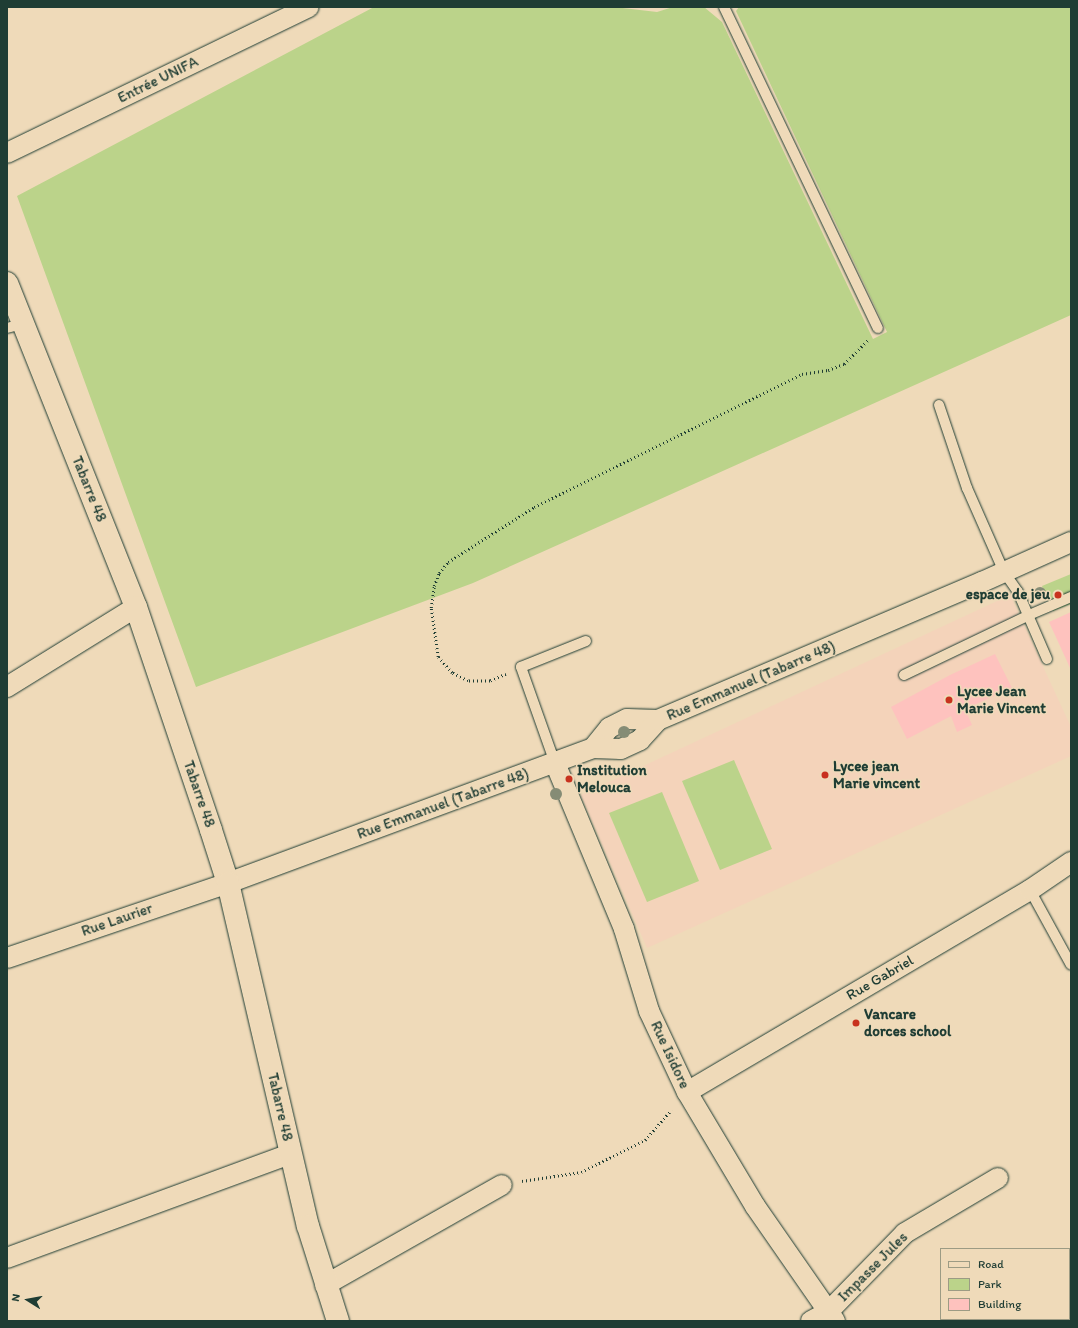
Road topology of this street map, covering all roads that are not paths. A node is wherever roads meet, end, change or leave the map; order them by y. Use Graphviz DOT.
graph roads {
  1 [pos="309,7"];
  2 [pos="724,7"];
  3 [pos="7,153"];
  4 [pos="7,283"];
  5 [pos="15,326"];
  6 [pos="878,328"];
  7 [pos="939,406"];
  8 [pos="1071,542"];
  9 [pos="1004,572"];
  10 [pos="1071,597"];
  11 [pos="136,607"];
  12 [pos="1029,615"];
  13 [pos="586,641"];
  14 [pos="1047,659"];
  15 [pos="904,675"];
  16 [pos="7,687"];
  17 [pos="555,763"];
  18 [pos="1071,862"];
  19 [pos="228,882"];
  20 [pos="1030,890"];
  21 [pos="7,958"];
  22 [pos="1071,965"];
  23 [pos="687,1092"];
  24 [pos="290,1154"];
  25 [pos="998,1178"];
  26 [pos="502,1185"];
  27 [pos="7,1258"];
  28 [pos="325,1285"];
  29 [pos="832,1316"];
  30 [pos="338,1321"];
  31 [pos="811,1321"];
  1 -- 3 [label="street, Entrée UNIFA"];
  2 -- 6 [label="lane"];
  4 -- 5 [label="street, Tabarre 48"];
  5 -- 11 [label="street, Tabarre 48"];
  7 -- 9 [label="lane"];
  8 -- 9 [label="street, Rue Emmanuel (Tabarre 48)"];
  9 -- 12 [label="lane"];
  9 -- 17 [label="street, Rue Emmanuel (Tabarre 48)"];
  10 -- 12 [label="lane"];
  11 -- 16 [label="street"];
  11 -- 19 [label="street, Tabarre 48"];
  12 -- 14 [label="lane"];
  12 -- 15 [label="lane"];
  13 -- 17 [label="lane"];
  17 -- 19 [label="street, Rue Emmanuel (Tabarre 48)"];
  17 -- 23 [label="street, Rue Isidore"];
  18 -- 20 [label="street, Rue Gabriel"];
  19 -- 21 [label="street, Rue Laurier"];
  19 -- 24 [label="street, Tabarre 48"];
  20 -- 22 [label="lane"];
  20 -- 23 [label="street, Rue Gabriel"];
  23 -- 29 [label="street, Rue Isidore"];
  24 -- 27 [label="street"];
  24 -- 28 [label="street, Tabarre 48"];
  25 -- 29 [label="street, Impasse Jules"];
  26 -- 28 [label="street"];
  28 -- 30 [label="street, Tabarre 48"];
  29 -- 31 [label="street, Impasse Jules"];
}
